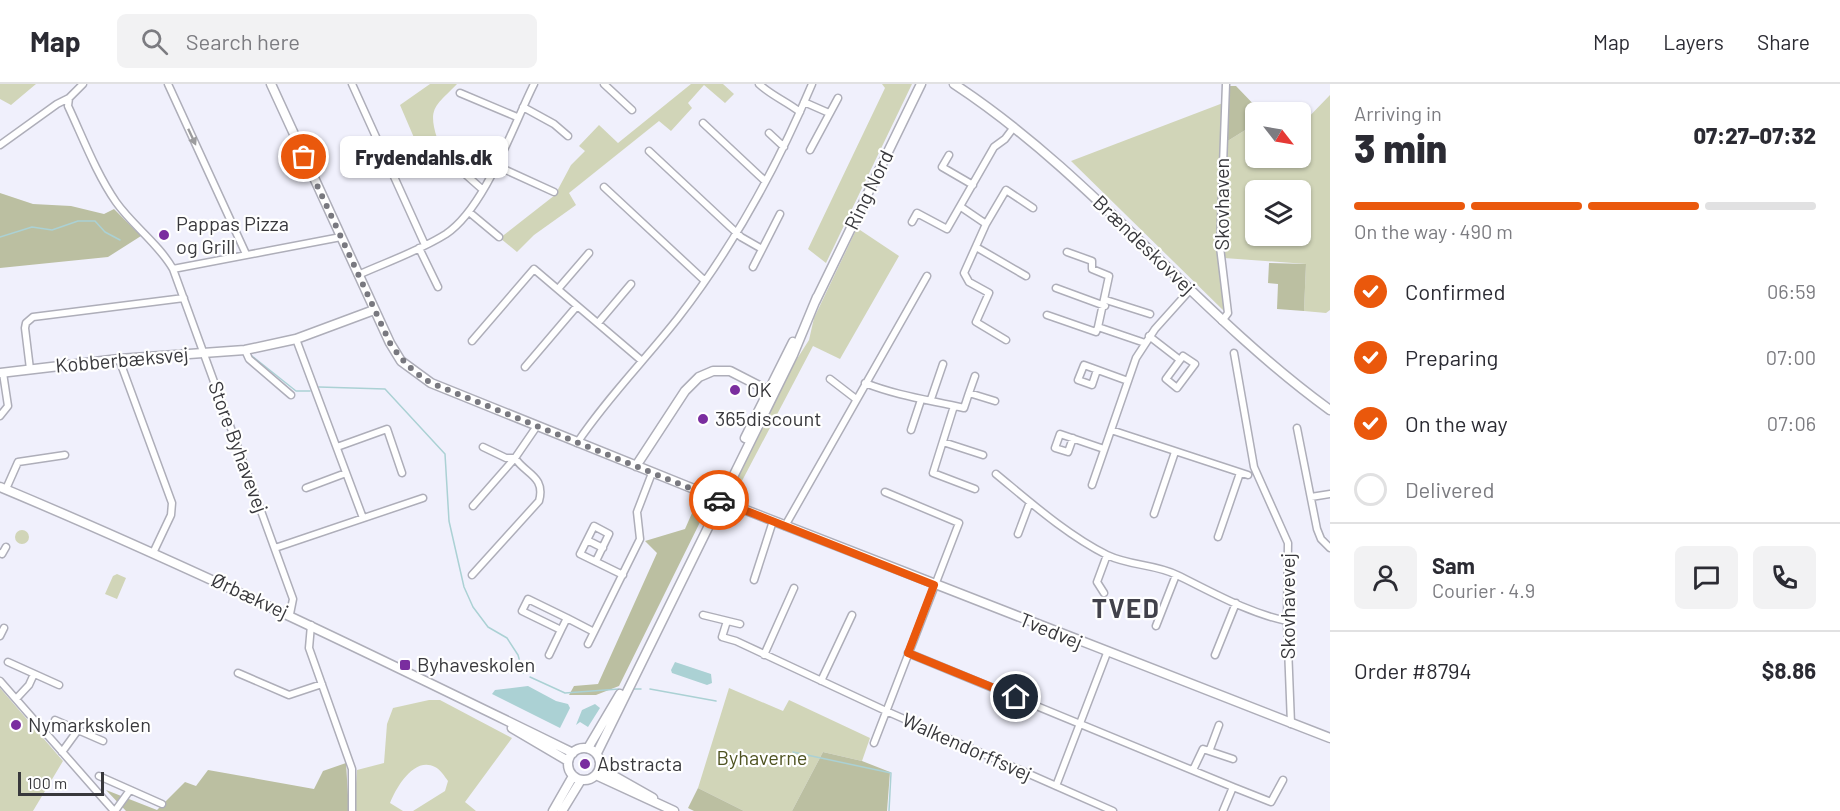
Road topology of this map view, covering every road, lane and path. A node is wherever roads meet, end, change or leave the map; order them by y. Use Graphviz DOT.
graph roads {
  1 [pos="83,84"];
  2 [pos="168,84"];
  3 [pos="271,84"];
  4 [pos="352,84"];
  5 [pos="534,84"];
  6 [pos="604,84"];
  7 [pos="759,84"];
  8 [pos="812,84"];
  9 [pos="921,84"];
  10 [pos="954,84"];
  11 [pos="1226,84"];
  12 [pos="460,93"];
  13 [pos="69,98"];
  14 [pos="838,98"];
  15 [pos="804,102"];
  16 [pos="523,106"];
  17 [pos="632,110"];
  18 [pos="800,112"];
  19 [pos="830,113"];
  20 [pos="518,117"];
  21 [pos="703,123"];
  22 [pos="1014,127"];
  23 [pos="769,133"];
  24 [pos="568,136"];
  25 [pos="0,146"];
  26 [pos="784,147"];
  27 [pos="810,150"];
  28 [pos="649,151"];
  29 [pos="949,155"];
  30 [pos="447,158"];
  31 [pos="495,165"];
  32 [pos="765,181"];
  33 [pos="973,185"];
  34 [pos="604,187"];
  35 [pos="483,190"];
  36 [pos="554,192"];
  37 [pos="961,207"];
  38 [pos="1034,208"];
  39 [pos="469,212"];
  40 [pos="780,214"];
  41 [pos="912,222"];
  42 [pos="986,224"];
  43 [pos="737,232"];
  44 [pos="341,237"];
  45 [pos="499,237"];
  46 [pos="422,247"];
  47 [pos="976,247"];
  48 [pos="762,249"];
  49 [pos="1066,252"];
  50 [pos="589,253"];
  51 [pos="246,254"];
  52 [pos="753,267"];
  53 [pos="173,269"];
  54 [pos="358,275"];
  55 [pos="927,276"];
  56 [pos="1026,276"];
  57 [pos="705,281"];
  58 [pos="631,284"];
  59 [pos="438,287"];
  60 [pos="1056,288"];
  61 [pos="558,289"];
  62 [pos="1190,290"];
  63 [pos="184,298"];
  64 [pos="1105,303"];
  65 [pos="578,306"];
  66 [pos="374,310"];
  67 [pos="1150,314"];
  68 [pos="1047,315"];
  69 [pos="1222,321"];
  70 [pos="598,323"];
  71 [pos="1098,327"];
  72 [pos="1149,336"];
  73 [pos="296,339"];
  74 [pos="1006,340"];
  75 [pos="472,341"];
  76 [pos="1144,343"];
  77 [pos="244,350"];
  78 [pos="204,353"];
  79 [pos="1234,353"];
  80 [pos="119,359"];
  81 [pos="1180,360"];
  82 [pos="642,361"];
  83 [pos="943,364"];
  84 [pos="525,367"];
  85 [pos="30,369"];
  86 [pos="1097,370"];
  87 [pos="2,373"];
  88 [pos="975,376"];
  89 [pos="830,379"];
  90 [pos="1128,381"];
  91 [pos="865,383"];
  92 [pos="771,392"];
  93 [pos="969,393"];
  94 [pos="291,395"];
  95 [pos="856,399"];
  96 [pos="931,399"];
  97 [pos="921,400"];
  98 [pos="995,401"];
  99 [pos="954,406"];
  100 [pos="1330,410"];
  101 [pos="0,416"];
  102 [pos="537,426"];
  103 [pos="1298,428"];
  104 [pos="911,430"];
  105 [pos="1111,430"];
  106 [pos="1073,438"];
  107 [pos="943,442"];
  108 [pos="577,443"];
  109 [pos="337,447"];
  110 [pos="483,447"];
  111 [pos="1104,449"];
  112 [pos="1175,452"];
  113 [pos="65,455"];
  114 [pos="983,456"];
  115 [pos="514,458"];
  116 [pos="636,466"];
  117 [pos="346,473"];
  118 [pos="402,473"];
  119 [pos="652,473"];
  120 [pos="1240,473"];
  121 [pos="996,474"];
  122 [pos="1248,475"];
  123 [pos="1092,485"];
  124 [pos="3,488"];
  125 [pos="306,488"];
  126 [pos="975,489"];
  127 [pos="885,492"];
  128 [pos="1330,494"];
  129 [pos="1311,497"];
  130 [pos="423,498"];
  131 [pos="1030,502"];
  132 [pos="473,506"];
  133 [pos="1154,514"];
  134 [pos="363,518"];
  135 [pos="773,521"];
  136 [pos="785,526"];
  137 [pos="1018,534"];
  138 [pos="1218,537"];
  139 [pos="587,540"];
  140 [pos="6,547"];
  141 [pos="275,548"];
  142 [pos="603,548"];
  143 [pos="1330,548"];
  144 [pos="0,553"];
  145 [pos="153,553"];
  146 [pos="1107,555"];
  147 [pos="596,561"];
  148 [pos="472,575"];
  149 [pos="623,575"];
  150 [pos="1176,575"];
  151 [pos="754,580"];
  152 [pos="934,585"];
  153 [pos="794,588"];
  154 [pos="1104,593"];
  155 [pos="1236,603"];
  156 [pos="290,614"];
  157 [pos="703,615"];
  158 [pos="852,615"];
  159 [pos="567,618"];
  160 [pos="727,621"];
  161 [pos="1287,621"];
  162 [pos="740,624"];
  163 [pos="311,625"];
  164 [pos="1156,626"];
  165 [pos="4,628"];
  166 [pos="561,630"];
  167 [pos="594,632"];
  168 [pos="0,636"];
  169 [pos="588,644"];
  170 [pos="908,653"];
  171 [pos="1107,653"];
  172 [pos="549,655"];
  173 [pos="764,655"];
  174 [pos="1215,655"];
  175 [pos="8,662"];
  176 [pos="637,666"];
  177 [pos="238,673"];
  178 [pos="34,674"];
  179 [pos="0,681"];
  180 [pos="821,681"];
  181 [pos="322,684"];
  182 [pos="58,685"];
  183 [pos="16,699"];
  184 [pos="886,711"];
  185 [pos="495,717"];
  186 [pos="55,720"];
  187 [pos="1080,724"];
  188 [pos="1291,724"];
  189 [pos="1219,725"];
  190 [pos="78,730"];
  191 [pos="1330,738"];
  192 [pos="103,741"];
  193 [pos="874,743"];
  194 [pos="588,748"];
  195 [pos="1209,749"];
  196 [pos="62,752"];
  197 [pos="573,753"];
  198 [pos="597,753"];
  199 [pos="1233,759"];
  200 [pos="568,762"];
  201 [pos="1193,770"];
  202 [pos="598,771"];
  203 [pos="99,776"];
  204 [pos="577,778"];
  205 [pos="1283,780"];
  206 [pos="1056,786"];
  207 [pos="1233,787"];
  208 [pos="130,790"];
  209 [pos="162,804"];
  210 [pos="672,810"];
  211 [pos="115,811"];
  212 [pos="352,811"];
  213 [pos="553,811"];
  214 [pos="562,811"];
  215 [pos="1113,811"];
  216 [pos="1223,811"];
  1 -- 13 [label="street"];
  2 -- 51 [label="street, one-way"];
  3 -- 44 [label="street, Tvedvej"];
  4 -- 46 [label="street"];
  5 -- 16 [label="street"];
  6 -- 17 [label="street"];
  7 -- 18 [label="street"];
  8 -- 15 [label="street"];
  9 -- 92 [label="street, Ring Nord"];
  10 -- 22 [label="street, Brændeskovvej"];
  11 -- 69 [label="street, Skovhaven"];
  12 -- 20 [label="street"];
  13 -- 25 [label="street"];
  13 -- 53 [label="street, Store Byhavevej"];
  14 -- 19 [label="street"];
  15 -- 18 [label="street"];
  15 -- 19 [label="street"];
  16 -- 20 [label="street"];
  16 -- 24 [label="street"];
  18 -- 26 [label="street"];
  19 -- 27 [label="street"];
  20 -- 31 [label="street"];
  21 -- 32 [label="street"];
  22 -- 33 [label="street"];
  22 -- 62 [label="street, Brændeskovvej"];
  23 -- 26 [label="street"];
  26 -- 32 [label="street"];
  28 -- 43 [label="street"];
  29 -- 33 [label="street"];
  30 -- 35 [label="street"];
  31 -- 35 [label="street"];
  31 -- 36 [label="street"];
  32 -- 43 [label="street"];
  33 -- 37 [label="street"];
  34 -- 57 [label="street"];
  35 -- 39 [label="street"];
  37 -- 41 [label="street"];
  37 -- 42 [label="street"];
  38 -- 42 [label="street"];
  39 -- 45 [label="street"];
  39 -- 46 [label="street"];
  40 -- 48 [label="street"];
  42 -- 47 [label="street"];
  43 -- 48 [label="street"];
  43 -- 57 [label="street"];
  44 -- 51 [label="street"];
  44 -- 54 [label="street, Tvedvej"];
  46 -- 54 [label="street"];
  46 -- 59 [label="street"];
  47 -- 56 [label="street"];
  47 -- 74 [label="street"];
  48 -- 52 [label="street"];
  49 -- 64 [label="street"];
  50 -- 61 [label="street"];
  51 -- 53 [label="street"];
  53 -- 63 [label="street, Store Byhavevej"];
  54 -- 66 [label="street, Tvedvej"];
  55 -- 91 [label="street"];
  57 -- 82 [label="street"];
  58 -- 70 [label="street"];
  60 -- 64 [label="street"];
  61 -- 65 [label="street"];
  61 -- 75 [label="street"];
  62 -- 69 [label="street, Brændeskovvej"];
  62 -- 72 [label="street"];
  63 -- 78 [label="street, Store Byhavevej"];
  63 -- 85 [label="street"];
  64 -- 67 [label="street"];
  64 -- 71 [label="street"];
  65 -- 70 [label="street"];
  65 -- 84 [label="street"];
  66 -- 73 [label="street, Kobberbæksvej"];
  66 -- 102 [label="street, Tvedvej"];
  68 -- 71 [label="street"];
  69 -- 100 [label="street, Brændeskovvej"];
  70 -- 82 [label="street"];
  71 -- 76 [label="street"];
  72 -- 76 [label="street"];
  72 -- 81 [label="street"];
  73 -- 77 [label="street, Kobberbæksvej"];
  73 -- 109 [label="street"];
  76 -- 90 [label="street"];
  77 -- 78 [label="street, Kobberbæksvej"];
  77 -- 94 [label="street"];
  78 -- 80 [label="street, Kobberbæksvej"];
  78 -- 141 [label="street, Store Byhavevej"];
  79 -- 161 [label="street, Skovhavevej"];
  80 -- 85 [label="street, Kobberbæksvej"];
  80 -- 145 [label="street"];
  81 -- 81 [label="street"];
  82 -- 108 [label="street"];
  83 -- 96 [label="street"];
  85 -- 87 [label="street, Kobberbæksvej"];
  86 -- 90 [label="street"];
  87 -- 101 [label="street"];
  88 -- 93 [label="street"];
  89 -- 95 [label="street"];
  90 -- 105 [label="street"];
  91 -- 95 [label="street"];
  91 -- 97 [label="street"];
  92 -- 116 [label="street"];
  92 -- 176 [label="street, Ring Nord"];
  93 -- 98 [label="street"];
  93 -- 99 [label="street"];
  95 -- 136 [label="street"];
  96 -- 97 [label="street"];
  96 -- 99 [label="street"];
  97 -- 104 [label="street"];
  99 -- 107 [label="street"];
  102 -- 108 [label="street, Tvedvej"];
  102 -- 115 [label="street"];
  103 -- 129 [label="street"];
  105 -- 111 [label="street"];
  105 -- 112 [label="street"];
  106 -- 111 [label="street"];
  107 -- 114 [label="street"];
  107 -- 126 [label="street"];
  108 -- 116 [label="street, Tvedvej"];
  109 -- 117 [label="street"];
  109 -- 118 [label="street"];
  110 -- 115 [label="street"];
  111 -- 123 [label="street"];
  112 -- 120 [label="street"];
  112 -- 133 [label="street"];
  113 -- 124 [label="street"];
  115 -- 132 [label="street"];
  115 -- 148 [label="street"];
  116 -- 119 [label="street, Tvedvej"];
  117 -- 125 [label="street"];
  117 -- 134 [label="street"];
  119 -- 135 [label="street, Tvedvej, bridge"];
  119 -- 149 [label="street"];
  120 -- 122 [label="street"];
  120 -- 138 [label="street"];
  121 -- 131 [label="street"];
  124 -- 145 [label="street, Ørbækvej"];
  127 -- 152 [label="street"];
  128 -- 129 [label="street"];
  129 -- 143 [label="street"];
  130 -- 134 [label="street"];
  131 -- 137 [label="street"];
  131 -- 146 [label="street"];
  134 -- 141 [label="street"];
  135 -- 136 [label="street, Tvedvej"];
  135 -- 151 [label="street"];
  136 -- 152 [label="street, Tvedvej"];
  139 -- 142 [label="street"];
  139 -- 142 [label="street"];
  139 -- 147 [label="street"];
  140 -- 144 [label="street"];
  141 -- 156 [label="street, Store Byhavevej"];
  142 -- 147 [label="street"];
  145 -- 156 [label="street, Ørbækvej"];
  146 -- 150 [label="street"];
  146 -- 154 [label="street"];
  147 -- 149 [label="street"];
  149 -- 167 [label="street"];
  150 -- 155 [label="street"];
  150 -- 164 [label="street"];
  152 -- 170 [label="street"];
  152 -- 171 [label="street, Tvedvej"];
  153 -- 173 [label="street"];
  155 -- 161 [label="street"];
  155 -- 174 [label="street"];
  156 -- 163 [label="street, Ørbækvej"];
  157 -- 160 [label="street"];
  158 -- 180 [label="street"];
  159 -- 166 [label="street"];
  159 -- 166 [label="street"];
  159 -- 167 [label="street"];
  160 -- 162 [label="street"];
  160 -- 173 [label="street, Walkendorffsvej"];
  161 -- 188 [label="street, Skovhavevej"];
  163 -- 181 [label="street"];
  163 -- 185 [label="street, Ørbækvej"];
  165 -- 168 [label="street"];
  166 -- 172 [label="street"];
  167 -- 169 [label="street"];
  170 -- 184 [label="street"];
  170 -- 187 [label="street"];
  171 -- 187 [label="street"];
  171 -- 188 [label="street, Tvedvej"];
  173 -- 180 [label="street, Walkendorffsvej"];
  175 -- 178 [label="street"];
  176 -- 194 [label="street, Ring Nord"];
  176 -- 198 [label="street, Ring Nord"];
  177 -- 181 [label="street"];
  178 -- 182 [label="street"];
  178 -- 183 [label="street"];
  179 -- 183 [label="street"];
  180 -- 184 [label="street, Walkendorffsvej"];
  181 -- 212 [label="street"];
  183 -- 196 [label="street"];
  184 -- 193 [label="street"];
  184 -- 206 [label="street, Walkendorffsvej"];
  185 -- 197 [label="street, Ørbækvej"];
  185 -- 200 [label="street, Ørbækvej"];
  186 -- 190 [label="street"];
  187 -- 201 [label="street"];
  187 -- 206 [label="street"];
  188 -- 191 [label="street, Tvedvej"];
  189 -- 195 [label="street"];
  190 -- 192 [label="street"];
  190 -- 196 [label="street"];
  194 -- 197 [label="street"];
  194 -- 198 [label="street"];
  195 -- 199 [label="street"];
  195 -- 201 [label="street"];
  196 -- 211 [label="street"];
  197 -- 200 [label="street"];
  198 -- 202 [label="street"];
  200 -- 204 [label="street"];
  201 -- 207 [label="street"];
  202 -- 204 [label="street"];
  202 -- 210 [label="street"];
  203 -- 208 [label="street"];
  204 -- 213 [label="street"];
  204 -- 214 [label="street"];
  205 -- 207 [label="street"];
  206 -- 215 [label="street, Walkendorffsvej"];
  207 -- 216 [label="street"];
  208 -- 209 [label="street"];
  208 -- 211 [label="street"];
}
